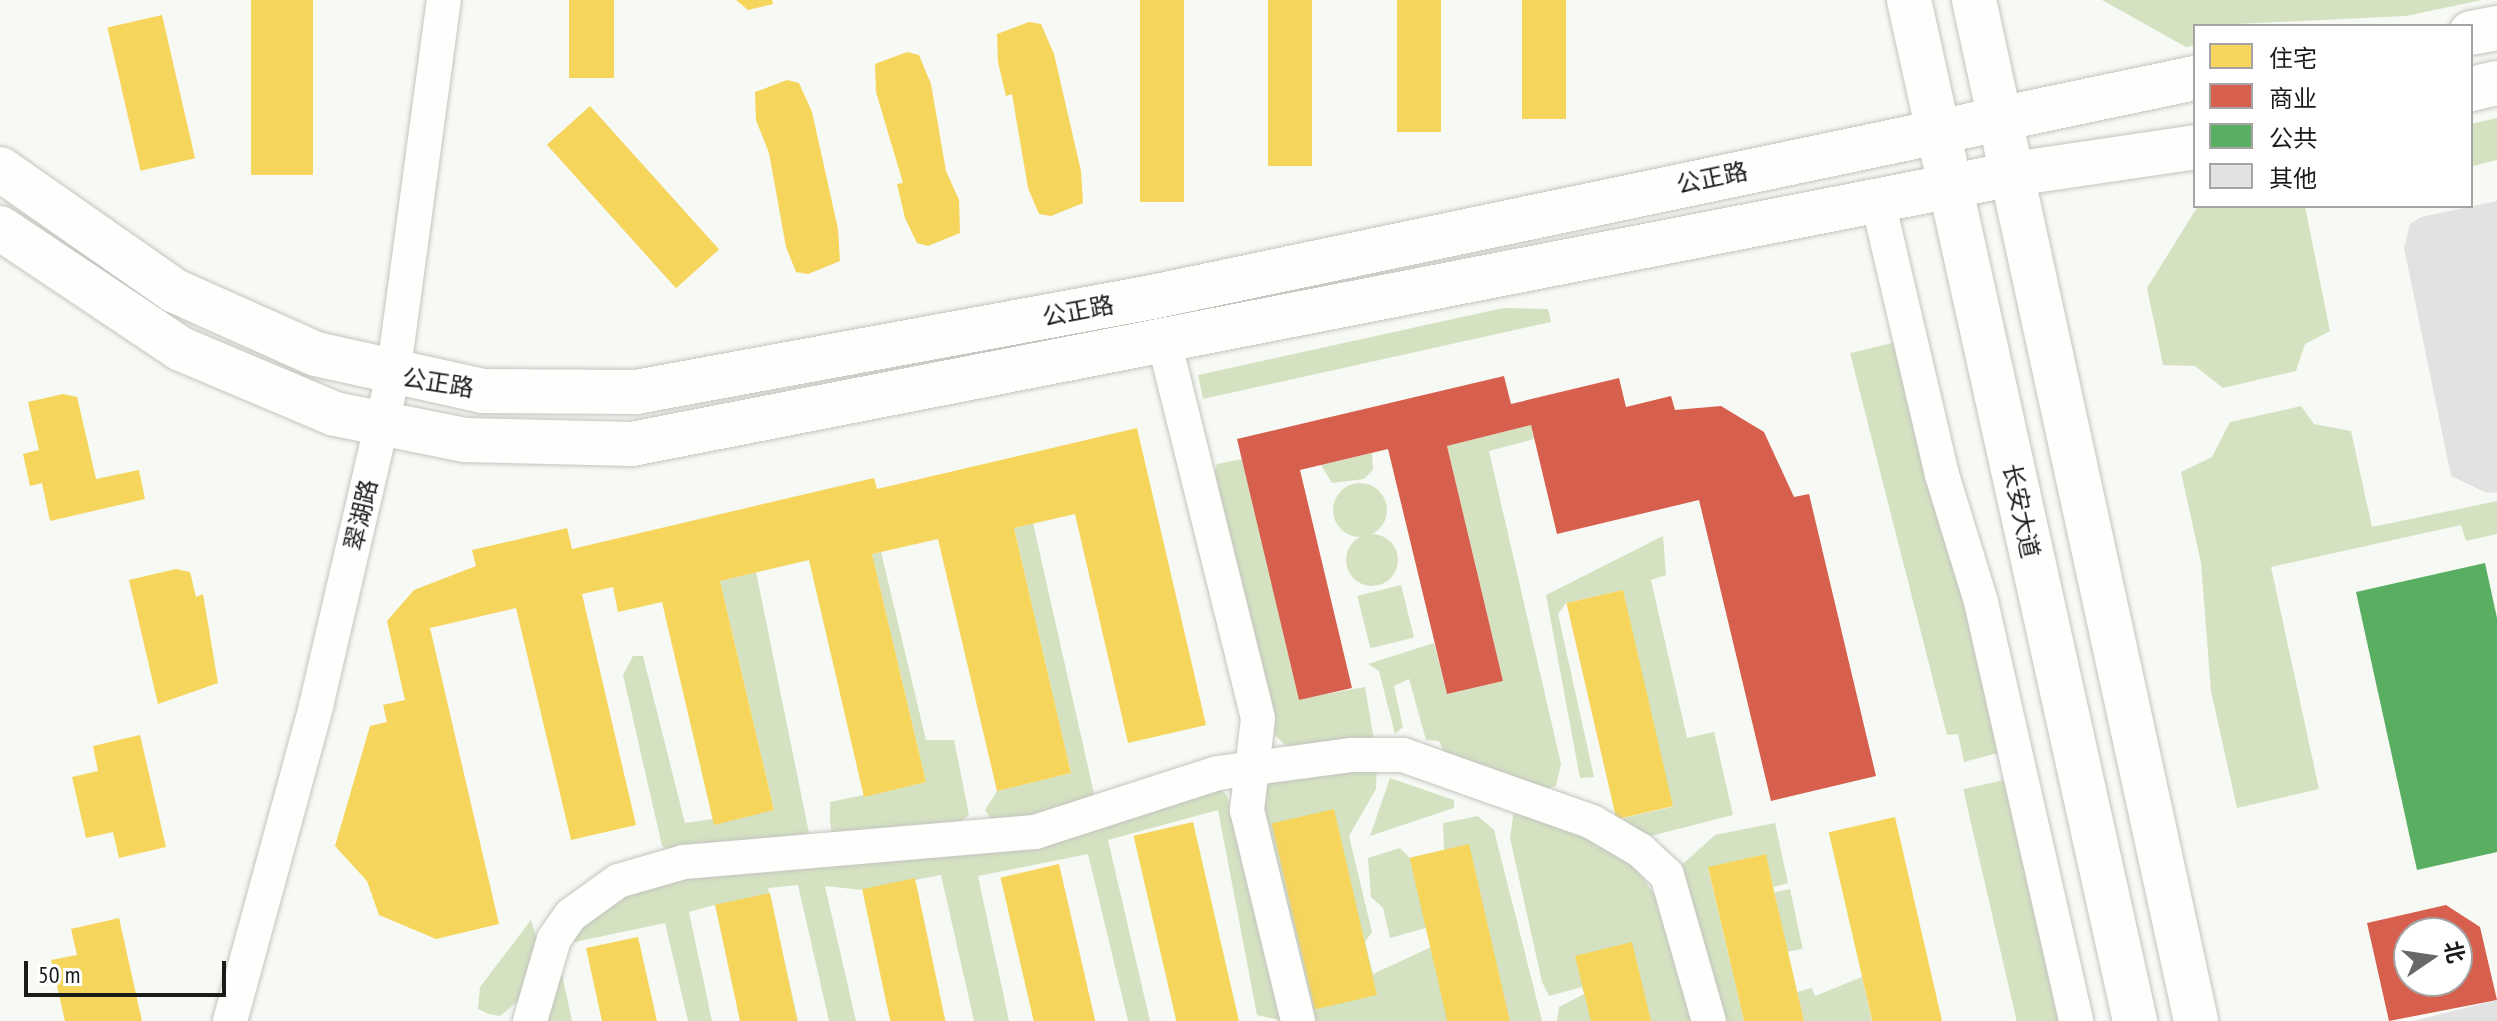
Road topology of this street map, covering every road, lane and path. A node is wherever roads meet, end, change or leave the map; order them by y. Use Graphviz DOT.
graph roads {
  1 [pos="444,0"];
  2 [pos="1909,0"];
  3 [pos="1974,0"];
  4 [pos="2497,28"];
  5 [pos="2473,33"];
  6 [pos="2193,78"];
  7 [pos="2497,83"];
  8 [pos="2473,89"];
  9 [pos="2000,117"];
  10 [pos="1939,130"];
  11 [pos="2193,147"];
  12 [pos="0,169"];
  13 [pos="2013,174"];
  14 [pos="1951,187"];
  15 [pos="1878,202"];
  16 [pos="0,228"];
  17 [pos="1165,345"];
  18 [pos="393,376"];
  19 [pos="382,424"];
  20 [pos="1254,765"];
  21 [pos="230,1021"];
  22 [pos="530,1021"];
  23 [pos="1298,1021"];
  24 [pos="1709,1021"];
  25 [pos="2076,1021"];
  26 [pos="2135,1021"];
  27 [pos="2196,1021"];
  1 -- 18 [label="street, 翠湖路"];
  2 -- 10 [label="main road, 长安大道"];
  3 -- 9 [label="main road"];
  4 -- 5 [label="main road"];
  6 -- 9 [label="main road, 公正路"];
  7 -- 8 [label="main road"];
  9 -- 10 [label="main road, 公正路"];
  9 -- 13 [label="main road"];
  10 -- 14 [label="main road, 长安大道"];
  10 -- 18 [label="main road, 公正路"];
  11 -- 13 [label="main road, 公正路"];
  12 -- 18 [label="main road, 公正路"];
  13 -- 14 [label="main road, 公正路"];
  13 -- 27 [label="main road"];
  14 -- 15 [label="main road, 公正路"];
  14 -- 26 [label="main road, 长安大道"];
  15 -- 17 [label="main road, 公正路"];
  15 -- 25 [label="street"];
  16 -- 19 [label="main road, 公正路"];
  17 -- 19 [label="main road, 公正路"];
  17 -- 20 [label="street"];
  18 -- 19 [label="street, 翠湖路"];
  19 -- 21 [label="street, 翠湖路"];
  20 -- 22 [label="street"];
  20 -- 23 [label="street"];
  20 -- 24 [label="street"];
}
